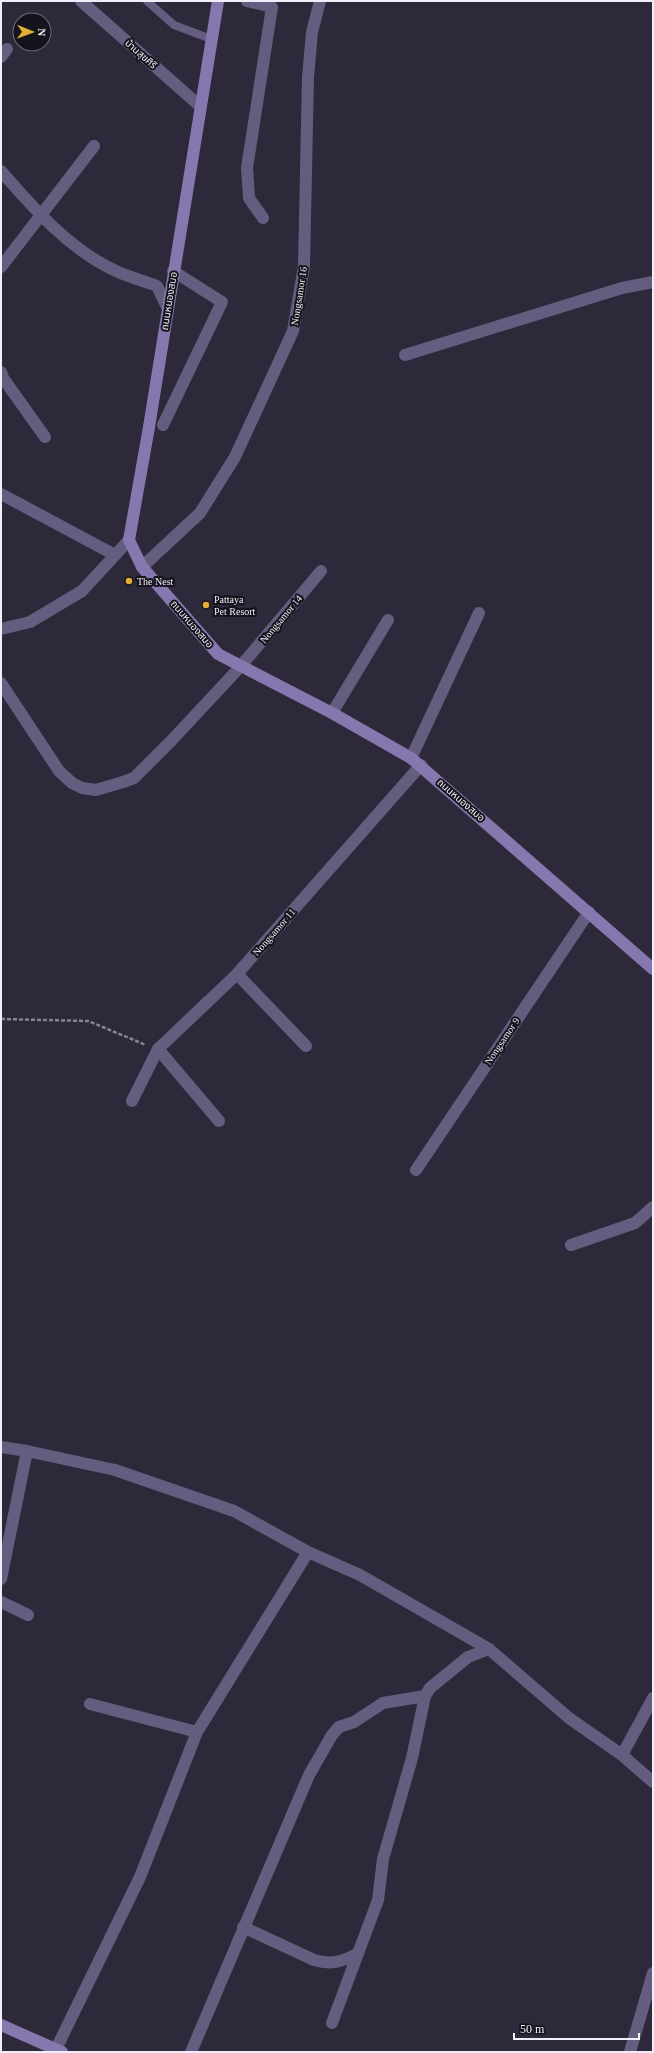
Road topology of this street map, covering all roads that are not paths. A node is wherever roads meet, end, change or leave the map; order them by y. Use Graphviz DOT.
graph roads {
  1 [pos="81,1"];
  2 [pos="147,1"];
  3 [pos="218,1"];
  4 [pos="247,1"];
  5 [pos="320,1"];
  6 [pos="212,39"];
  7 [pos="201,106"];
  8 [pos="94,146"];
  9 [pos="1,171"];
  10 [pos="41,215"];
  11 [pos="263,218"];
  12 [pos="1,267"];
  13 [pos="173,271"];
  14 [pos="653,282"];
  15 [pos="167,307"];
  16 [pos="405,354"];
  17 [pos="1,372"];
  18 [pos="163,425"];
  19 [pos="45,437"];
  20 [pos="1,494"];
  21 [pos="129,540"];
  22 [pos="115,555"];
  23 [pos="142,567"];
  24 [pos="321,571"];
  25 [pos="478,613"];
  26 [pos="388,620"];
  27 [pos="1,629"];
  28 [pos="240,667"];
  29 [pos="1,683"];
  30 [pos="332,713"];
  31 [pos="416,761"];
  32 [pos="589,912"];
  33 [pos="653,969"];
  34 [pos="237,974"];
  35 [pos="306,1046"];
  36 [pos="158,1050"];
  37 [pos="132,1101"];
  38 [pos="219,1121"];
  39 [pos="416,1170"];
  40 [pos="653,1207"];
  41 [pos="572,1245"];
  42 [pos="1,1447"];
  43 [pos="27,1450"];
  44 [pos="308,1552"];
  45 [pos="1,1579"];
  46 [pos="1,1602"];
  47 [pos="28,1615"];
  48 [pos="490,1649"];
  49 [pos="424,1696"];
  50 [pos="653,1698"];
  51 [pos="90,1704"];
  52 [pos="197,1732"];
  53 [pos="622,1755"];
  54 [pos="653,1782"];
  55 [pos="243,1927"];
  56 [pos="357,1954"];
  57 [pos="653,1973"];
  58 [pos="332,2023"];
  59 [pos="1,2025"];
  60 [pos="59,2050"];
  61 [pos="191,2052"];
  62 [pos="630,2052"];
  1 -- 7 [label="street, บ้านสุขศิริ"];
  2 -- 6 [label="lane"];
  3 -- 6 [label="street, ถนนหนองสมอ"];
  4 -- 11 [label="street"];
  5 -- 23 [label="street, Nongsamor 16"];
  6 -- 7 [label="street, ถนนหนองสมอ"];
  7 -- 13 [label="street, ถนนหนองสมอ"];
  8 -- 10 [label="street"];
  9 -- 10 [label="street"];
  10 -- 12 [label="street"];
  10 -- 15 [label="street"];
  13 -- 15 [label="street, ถนนหนองสมอ"];
  13 -- 18 [label="street"];
  14 -- 16 [label="street"];
  15 -- 21 [label="street, ถนนหนองสมอ"];
  17 -- 19 [label="street"];
  20 -- 22 [label="street"];
  21 -- 22 [label="street"];
  21 -- 23 [label="street, ถนนหนองสมอ"];
  22 -- 27 [label="street"];
  23 -- 28 [label="street, ถนนหนองสมอ"];
  24 -- 28 [label="street, Nongsamor 14"];
  25 -- 31 [label="street, Nongsamor 11"];
  26 -- 30 [label="street"];
  28 -- 29 [label="street, Nongsamor 14"];
  28 -- 30 [label="street, ถนนหนองสมอ"];
  30 -- 31 [label="street, ถนนหนองสมอ"];
  31 -- 32 [label="street, ถนนหนองสมอ"];
  31 -- 34 [label="street, Nongsamor 11"];
  32 -- 33 [label="street, ถนนหนองสมอ"];
  32 -- 39 [label="street, Nongsamor 9"];
  34 -- 35 [label="street"];
  34 -- 36 [label="street, Nongsamor 11"];
  36 -- 37 [label="street, Nongsamor 11"];
  36 -- 38 [label="street"];
  40 -- 41 [label="street"];
  42 -- 43 [label="street"];
  43 -- 44 [label="street"];
  43 -- 45 [label="street"];
  44 -- 48 [label="street"];
  44 -- 52 [label="street"];
  46 -- 47 [label="street"];
  48 -- 49 [label="street"];
  48 -- 53 [label="street"];
  49 -- 55 [label="street"];
  49 -- 56 [label="street"];
  50 -- 53 [label="street"];
  51 -- 52 [label="street"];
  52 -- 60 [label="street"];
  53 -- 54 [label="street"];
  55 -- 56 [label="street"];
  55 -- 61 [label="street"];
  56 -- 58 [label="street"];
  57 -- 62 [label="street"];
  59 -- 60 [label="street"];
}
